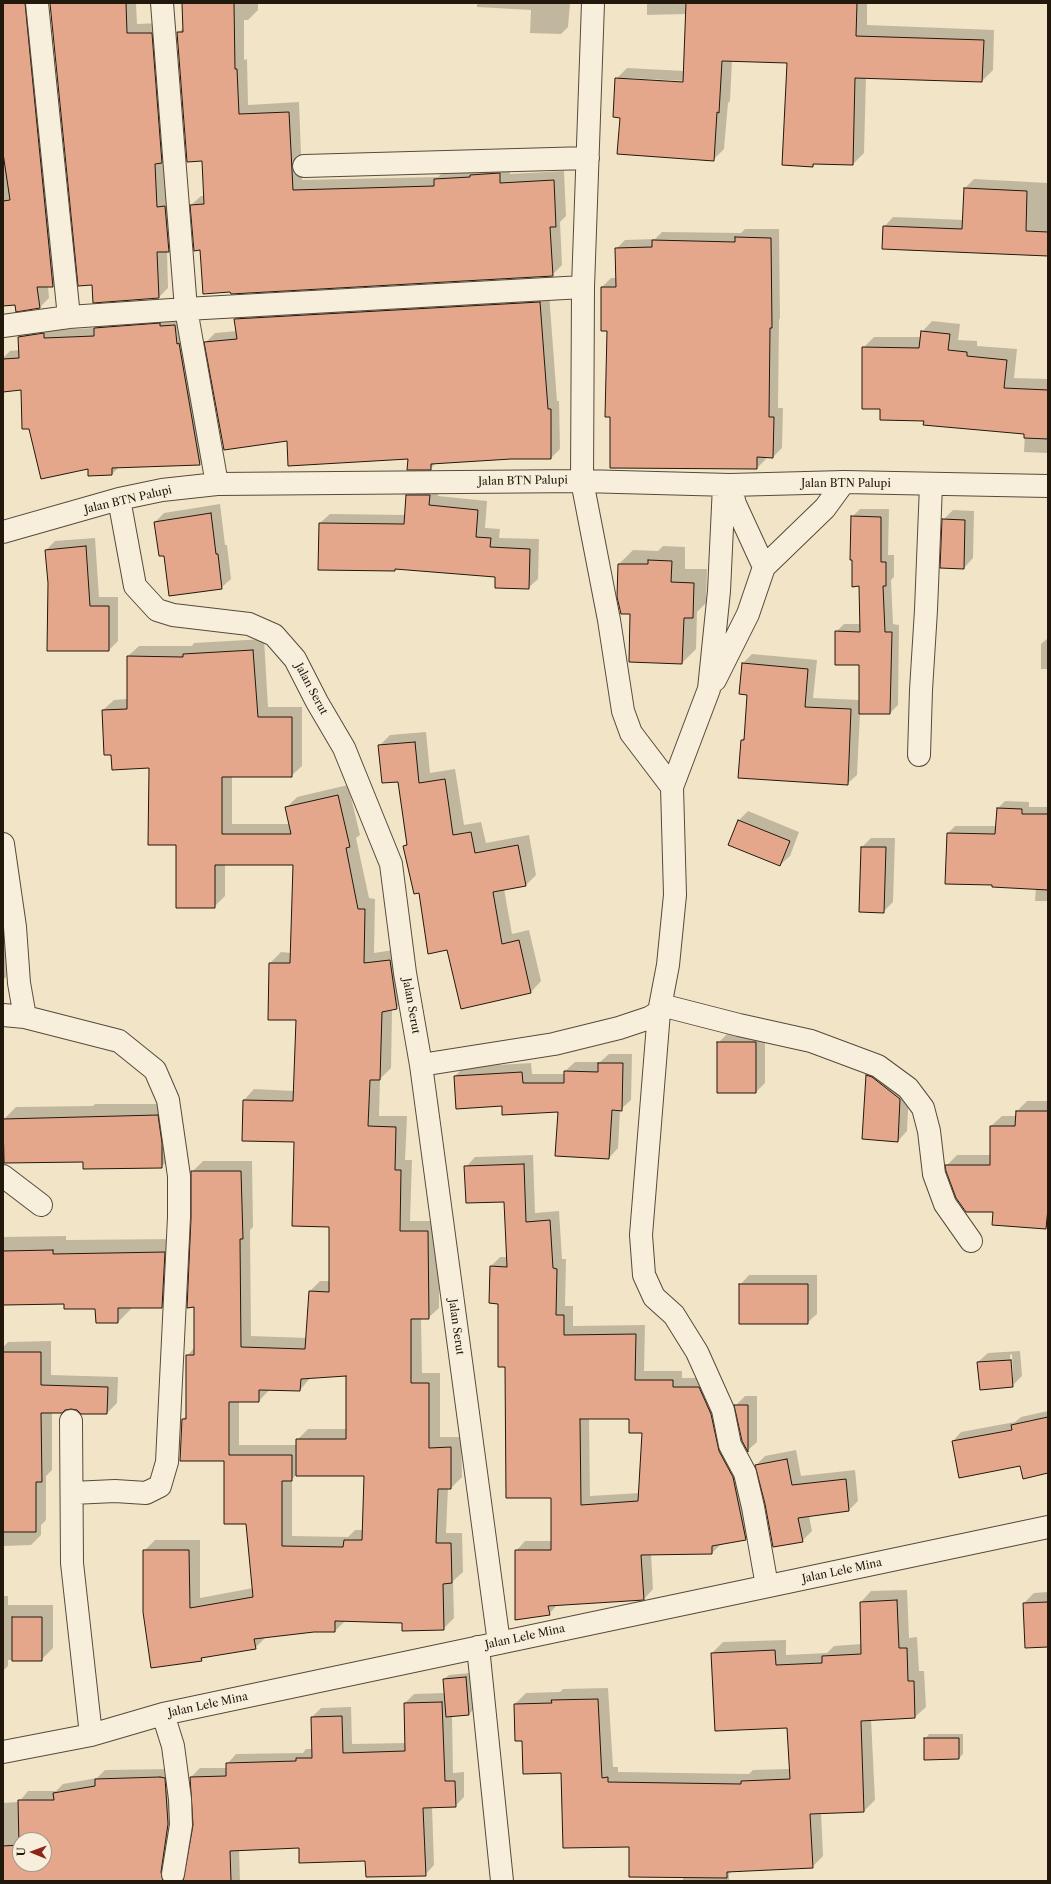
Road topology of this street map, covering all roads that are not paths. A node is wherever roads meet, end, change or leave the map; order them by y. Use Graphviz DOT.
graph roads {
  1 [pos="37,3"];
  2 [pos="162,3"];
  3 [pos="593,3"];
  4 [pos="588,158"];
  5 [pos="304,166"];
  6 [pos="583,287"];
  7 [pos="186,308"];
  8 [pos="70,316"];
  9 [pos="3,326"];
  10 [pos="582,481"];
  11 [pos="844,482"];
  12 [pos="217,484"];
  13 [pos="727,485"];
  14 [pos="931,485"];
  15 [pos="1048,486"];
  16 [pos="119,499"];
  17 [pos="3,532"];
  18 [pos="764,567"];
  19 [pos="709,689"];
  20 [pos="920,755"];
  21 [pos="672,787"];
  22 [pos="3,844"];
  23 [pos="660,1008"];
  24 [pos="3,1015"];
  25 [pos="26,1017"];
  26 [pos="421,1065"];
  27 [pos="3,1176"];
  28 [pos="41,1205"];
  29 [pos="971,1241"];
  30 [pos="71,1421"];
  31 [pos="72,1493"];
  32 [pos="1048,1527"];
  33 [pos="767,1586"];
  34 [pos="499,1643"];
  35 [pos="478,1647"];
  36 [pos="163,1714"];
  37 [pos="91,1735"];
  38 [pos="3,1752"];
  39 [pos="173,1874"];
  40 [pos="502,1881"];
  1 -- 8 [label="street"];
  2 -- 7 [label="street"];
  3 -- 4 [label="street"];
  4 -- 5 [label="street"];
  4 -- 6 [label="street"];
  6 -- 7 [label="street"];
  6 -- 10 [label="street"];
  7 -- 8 [label="street"];
  7 -- 12 [label="street"];
  8 -- 9 [label="street"];
  10 -- 12 [label="street, Jalan BTN Palupi"];
  10 -- 13 [label="street, Jalan BTN Palupi"];
  10 -- 21 [label="street"];
  11 -- 13 [label="street, Jalan BTN Palupi"];
  11 -- 14 [label="street, Jalan BTN Palupi"];
  11 -- 18 [label="street"];
  12 -- 16 [label="street, Jalan BTN Palupi"];
  13 -- 18 [label="street"];
  13 -- 19 [label="street"];
  14 -- 15 [label="street, Jalan BTN Palupi"];
  14 -- 20 [label="street"];
  16 -- 17 [label="street, Jalan BTN Palupi"];
  16 -- 26 [label="street, Jalan Serut"];
  18 -- 19 [label="street"];
  19 -- 21 [label="street"];
  21 -- 23 [label="street"];
  22 -- 25 [label="street"];
  23 -- 26 [label="street"];
  23 -- 29 [label="street"];
  23 -- 33 [label="street"];
  24 -- 25 [label="street"];
  25 -- 31 [label="street"];
  26 -- 34 [label="street, Jalan Serut"];
  27 -- 28 [label="street"];
  30 -- 31 [label="street"];
  31 -- 37 [label="street"];
  32 -- 33 [label="street, Jalan Lele Mina"];
  33 -- 34 [label="street, Jalan Lele Mina"];
  34 -- 35 [label="street, Jalan Lele Mina"];
  35 -- 36 [label="street, Jalan Lele Mina"];
  35 -- 40 [label="street"];
  36 -- 37 [label="street, Jalan Lele Mina"];
  36 -- 39 [label="street"];
  37 -- 38 [label="street, Jalan Lele Mina"];
}
